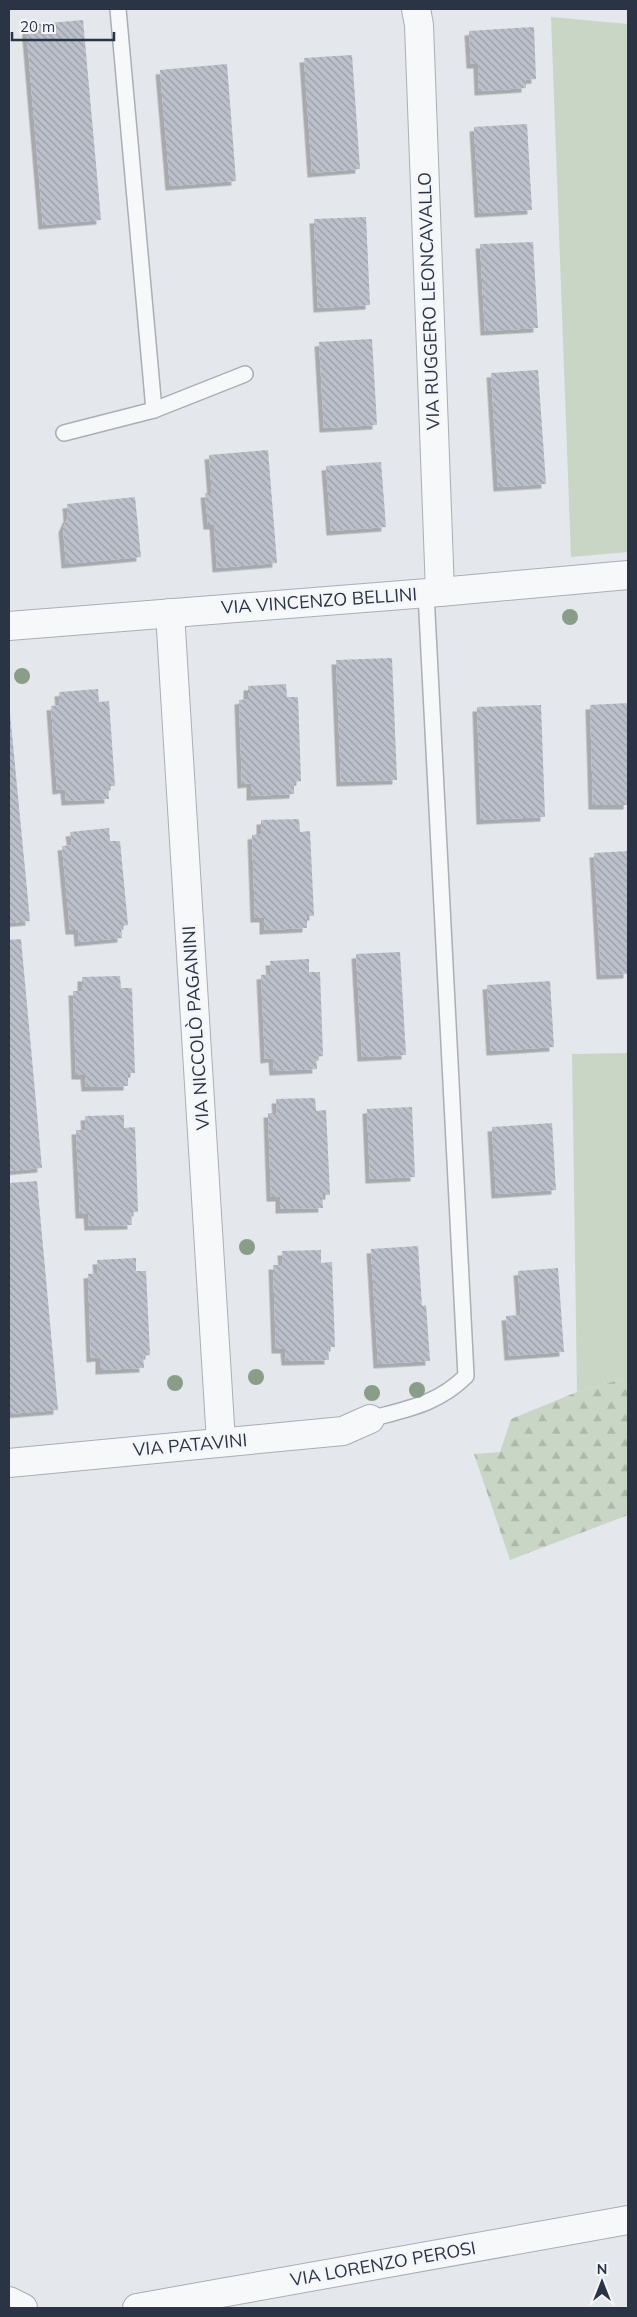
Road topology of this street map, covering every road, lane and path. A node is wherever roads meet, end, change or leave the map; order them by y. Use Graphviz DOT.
graph roads {
  1 [pos="118,9"];
  2 [pos="416,9"];
  3 [pos="245,374"];
  4 [pos="154,410"];
  5 [pos="64,433"];
  6 [pos="628,575"];
  7 [pos="433,593"];
  8 [pos="170,613"];
  9 [pos="9,626"];
  10 [pos="370,1420"];
  11 [pos="221,1442"];
  12 [pos="9,1463"];
  13 [pos="628,2220"];
  14 [pos="9,2301"];
  15 [pos="23,2308"];
  16 [pos="137,2308"];
  1 -- 4 [label="lane"];
  2 -- 7 [label="street, VIA RUGGERO LEONCAVALLO"];
  3 -- 4 [label="lane"];
  4 -- 5 [label="lane"];
  6 -- 7 [label="street, VIA VINCENZO BELLINI"];
  7 -- 8 [label="street, VIA VINCENZO BELLINI"];
  7 -- 10 [label="lane"];
  8 -- 9 [label="street, VIA VINCENZO BELLINI"];
  8 -- 11 [label="street, VIA NICCOLÒ PAGANINI"];
  10 -- 11 [label="street, VIA PATAVINI"];
  11 -- 12 [label="street, VIA PATAVINI"];
  13 -- 16 [label="street, VIA LORENZO PEROSI"];
  14 -- 15 [label="street"];
}
